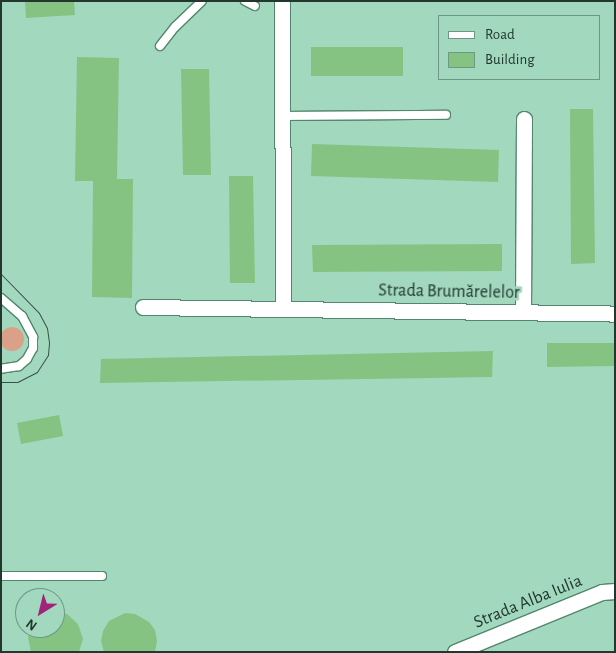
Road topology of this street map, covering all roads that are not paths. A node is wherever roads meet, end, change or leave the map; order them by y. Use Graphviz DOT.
graph roads {
  1 [pos="202,1"];
  2 [pos="245,1"];
  3 [pos="282,1"];
  4 [pos="256,6"];
  5 [pos="160,46"];
  6 [pos="446,115"];
  7 [pos="283,116"];
  8 [pos="524,119"];
  9 [pos="1,298"];
  10 [pos="143,307"];
  11 [pos="283,309"];
  12 [pos="523,312"];
  13 [pos="615,314"];
  14 [pos="1,369"];
  15 [pos="1,576"];
  16 [pos="102,576"];
  17 [pos="615,591"];
  18 [pos="455,652"];
  1 -- 5 [label="lane"];
  2 -- 4 [label="lane"];
  3 -- 7 [label="street"];
  6 -- 7 [label="lane"];
  7 -- 11 [label="street"];
  8 -- 12 [label="street"];
  9 -- 14 [label="lane"];
  10 -- 11 [label="street, Strada Brumărelelor"];
  11 -- 12 [label="street, Strada Brumărelelor"];
  12 -- 13 [label="street, Strada Brumărelelor"];
  15 -- 16 [label="lane"];
  17 -- 18 [label="street, Strada Alba Iulia"];
}
